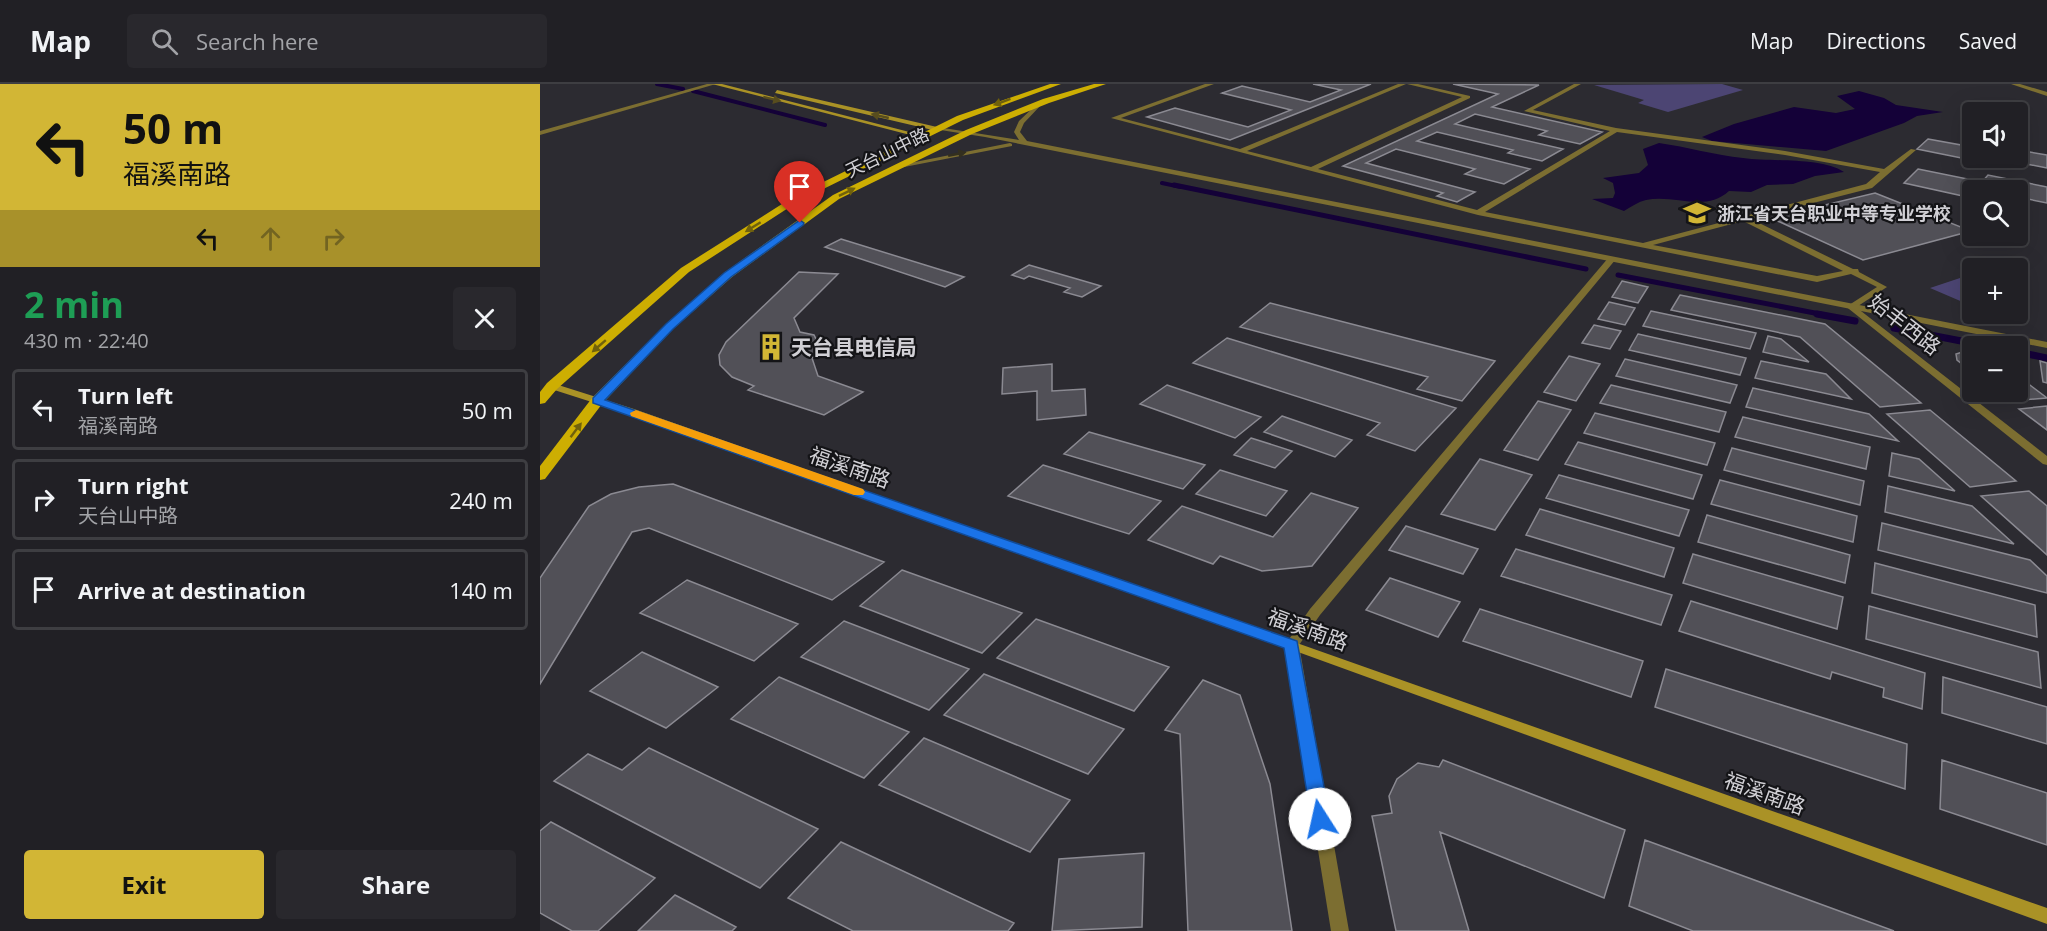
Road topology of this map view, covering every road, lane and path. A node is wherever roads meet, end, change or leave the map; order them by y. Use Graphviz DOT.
graph roads {
  1 [pos="714,84"];
  2 [pos="745,84"];
  3 [pos="1058,84"];
  4 [pos="1102,84"];
  5 [pos="1211,84"];
  6 [pos="1403,84"];
  7 [pos="1410,84"];
  8 [pos="1578,84"];
  9 [pos="2014,84"];
  10 [pos="2047,93"];
  11 [pos="1038,105"];
  12 [pos="937,129"];
  13 [pos="1616,130"];
  14 [pos="969,132"];
  15 [pos="540,133"];
  16 [pos="922,136"];
  17 [pos="1026,144"];
  18 [pos="1913,150"];
  19 [pos="1241,151"];
  20 [pos="899,166"];
  21 [pos="1311,170"];
  22 [pos="1885,171"];
  23 [pos="1478,213"];
  24 [pos="1742,219"];
  25 [pos="1641,245"];
  26 [pos="1612,259"];
  27 [pos="1855,272"];
  28 [pos="1852,307"];
  29 [pos="2047,345"];
  30 [pos="552,387"];
  31 [pos="540,400"];
  32 [pos="597,401"];
  33 [pos="2047,462"];
  34 [pos="540,476"];
  35 [pos="1292,645"];
  36 [pos="2047,916"];
  37 [pos="1340,931"];
  1 -- 15 [label="street"];
  1 -- 16 [label="main road, one-way"];
  12 -- 2 [label="main road, one-way"];
  3 -- 12 [label="main road, 天台山中路, one-way"];
  4 -- 11 [label="main road, 天台山中路"];
  5 -- 19 [label="street"];
  6 -- 19 [label="street"];
  7 -- 21 [label="street"];
  8 -- 13 [label="street"];
  9 -- 10 [label="street"];
  11 -- 14 [label="main road, 天台山中路"];
  11 -- 17 [label="street"];
  12 -- 14 [label="street"];
  12 -- 16 [label="main road, 天台山中路"];
  13 -- 22 [label="street"];
  13 -- 23 [label="street"];
  14 -- 17 [label="street"];
  14 -- 20 [label="main road, 天台山中路"];
  16 -- 30 [label="main road, 天台山中路, one-way"];
  20 -- 17 [label="street, one-way"];
  17 -- 26 [label="street"];
  18 -- 22 [label="street"];
  19 -- 21 [label="street"];
  32 -- 20 [label="main road, 天台山中路, one-way"];
  21 -- 23 [label="street"];
  22 -- 24 [label="street"];
  23 -- 25 [label="street"];
  24 -- 25 [label="street"];
  24 -- 27 [label="street"];
  25 -- 27 [label="street"];
  26 -- 28 [label="street"];
  26 -- 35 [label="street"];
  27 -- 28 [label="street"];
  28 -- 29 [label="street"];
  28 -- 33 [label="street, 始丰西路"];
  30 -- 31 [label="main road, 天台山中路"];
  30 -- 32 [label="main road, 福溪南路"];
  34 -- 32 [label="main road, 天台山中路, one-way"];
  32 -- 35 [label="main road, 福溪南路"];
  35 -- 36 [label="main road, 福溪南路"];
  35 -- 37 [label="street"];
}
